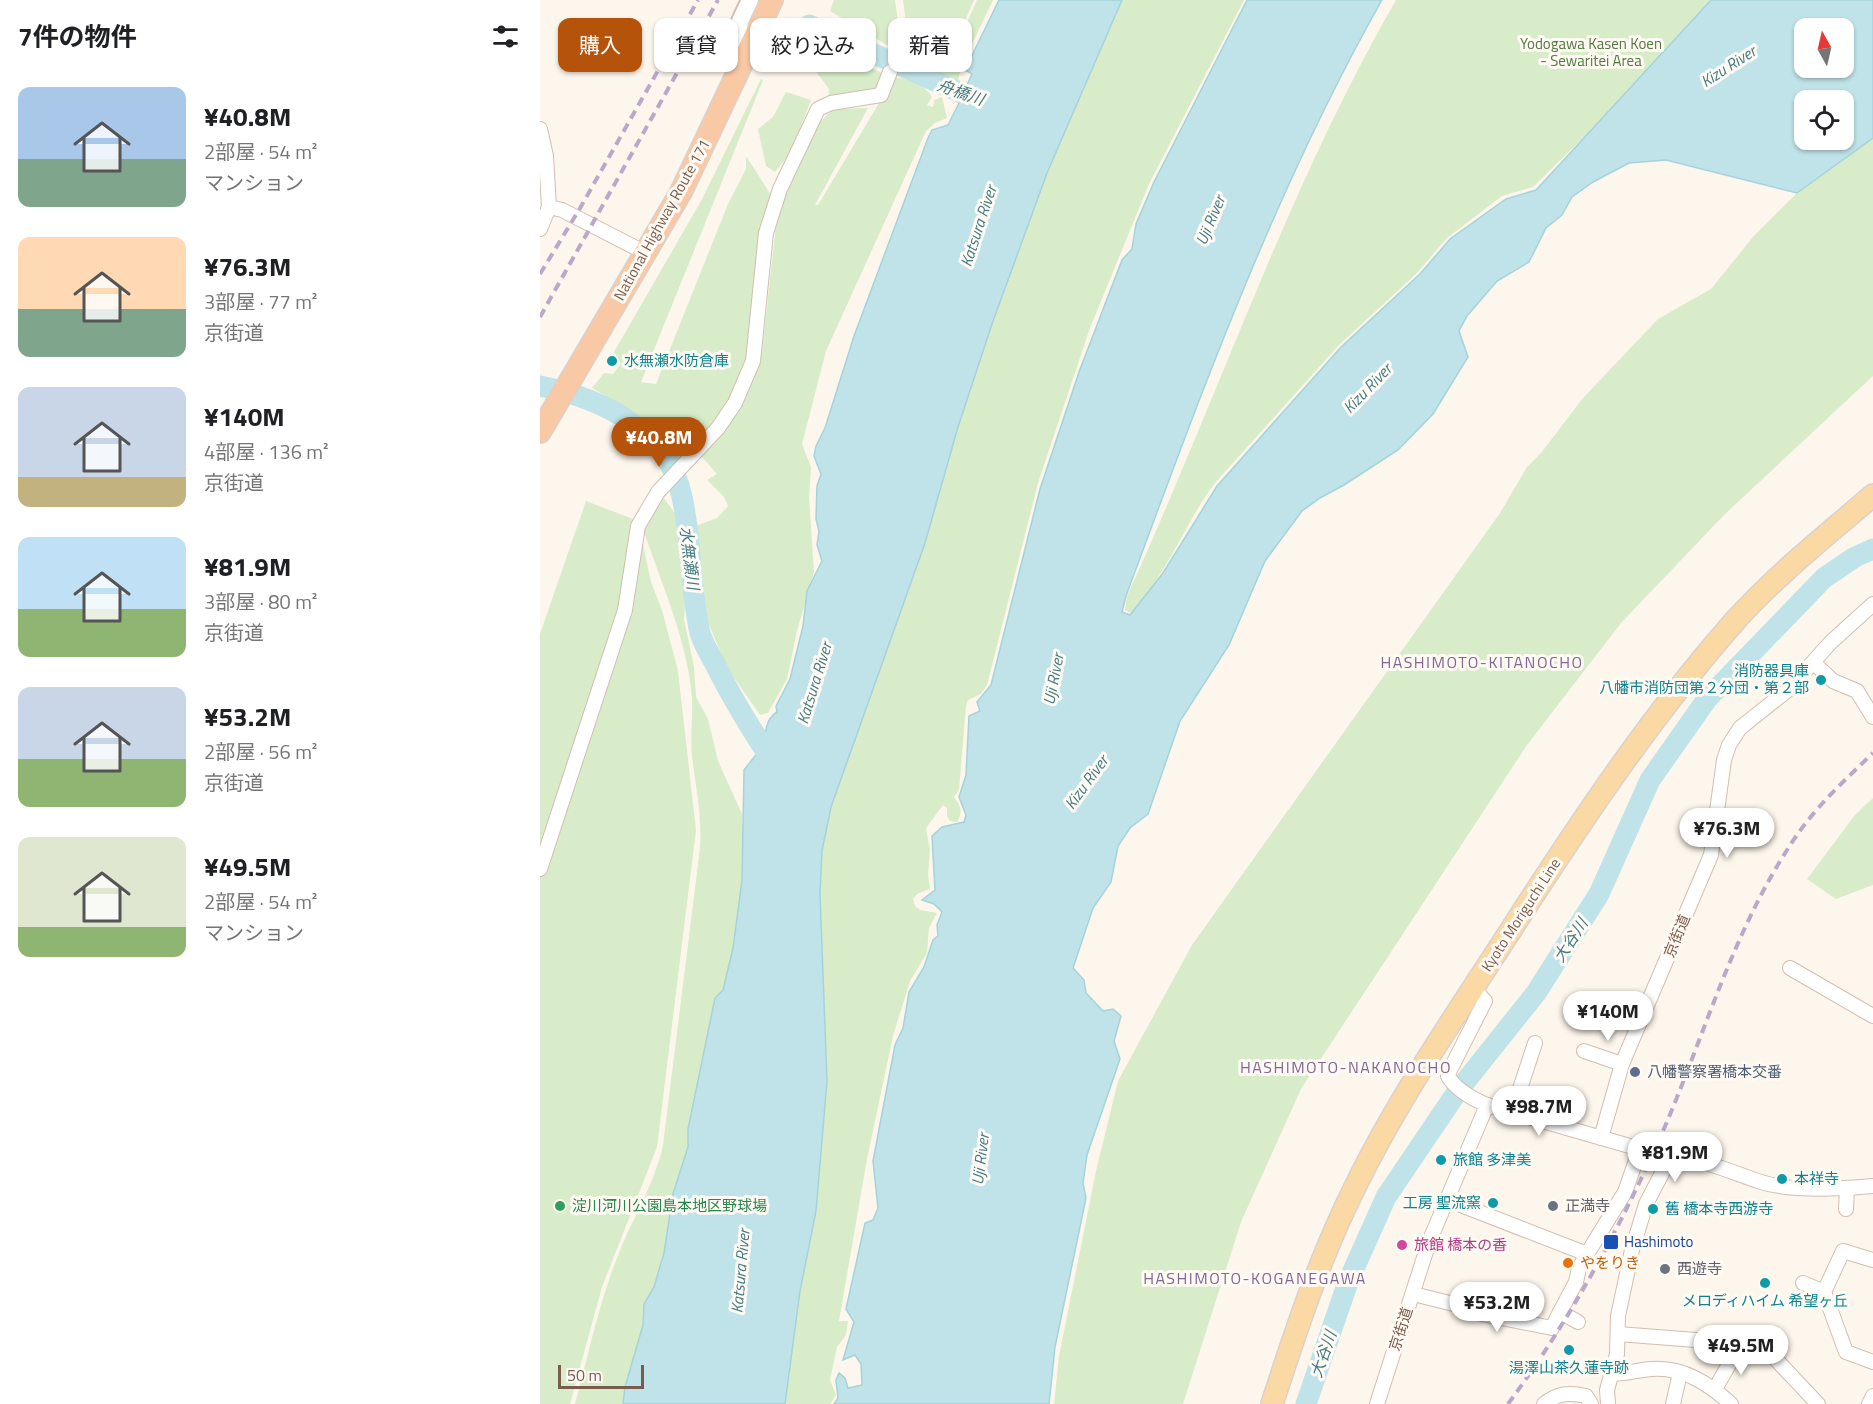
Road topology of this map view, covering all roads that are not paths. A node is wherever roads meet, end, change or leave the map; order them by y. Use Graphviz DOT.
graph roads {
  1 [pos="750,0"];
  2 [pos="772,0"];
  3 [pos="764,18"];
  4 [pos="750,49"];
  5 [pos="890,72"];
  6 [pos="540,129"];
  7 [pos="549,207"];
  8 [pos="540,229"];
  9 [pos="646,253"];
  10 [pos="540,432"];
  11 [pos="1873,495"];
  12 [pos="1873,603"];
  13 [pos="1814,663"];
  14 [pos="1873,717"];
  15 [pos="540,868"];
  16 [pos="1790,968"];
  17 [pos="1473,988"];
  18 [pos="1873,1016"];
  19 [pos="1535,1043"];
  20 [pos="1584,1051"];
  21 [pos="1622,1064"];
  22 [pos="1487,1105"];
  23 [pos="1512,1113"];
  24 [pos="1601,1138"];
  25 [pos="1873,1185"];
  26 [pos="1847,1188"];
  27 [pos="1448,1200"];
  28 [pos="1846,1209"];
  29 [pos="1587,1254"];
  30 [pos="1873,1260"];
  31 [pos="1803,1283"];
  32 [pos="1824,1292"];
  33 [pos="1413,1294"];
  34 [pos="1560,1312"];
  35 [pos="1578,1322"];
  36 [pos="1618,1334"];
  37 [pos="1739,1347"];
  38 [pos="1873,1362"];
  39 [pos="1680,1373"];
  40 [pos="1611,1374"];
  41 [pos="1715,1389"];
  42 [pos="1873,1396"];
  43 [pos="1272,1404"];
  44 [pos="1377,1404"];
  45 [pos="1544,1404"];
  46 [pos="1591,1404"];
  47 [pos="1608,1404"];
  48 [pos="1673,1404"];
  49 [pos="1731,1404"];
  50 [pos="1818,1404"];
  51 [pos="1869,1404"];
  1 -- 4 [label="street"];
  2 -- 3 [label="highway, National Highway Route 171"];
  4 -- 9 [label="highway, National Highway Route 171"];
  5 -- 15 [label="street"];
  6 -- 7 [label="street"];
  7 -- 8 [label="street"];
  7 -- 9 [label="street"];
  9 -- 10 [label="highway, National Highway Route 171"];
  11 -- 17 [label="main road, Kyoto Moriguchi Line"];
  12 -- 13 [label="street, 京街道"];
  13 -- 14 [label="street"];
  13 -- 21 [label="street, 京街道"];
  16 -- 18 [label="street"];
  17 -- 22 [label="street"];
  17 -- 43 [label="main road, Kyoto Moriguchi Line"];
  19 -- 23 [label="street"];
  20 -- 21 [label="street"];
  21 -- 24 [label="street, 京街道"];
  22 -- 23 [label="street"];
  22 -- 27 [label="street, 京街道"];
  23 -- 24 [label="street"];
  24 -- 29 [label="street"];
  25 -- 26 [label="street"];
  26 -- 28 [label="street"];
  26 -- 36 [label="street"];
  27 -- 29 [label="street"];
  27 -- 33 [label="street, 京街道"];
  29 -- 34 [label="street"];
  30 -- 32 [label="street"];
  31 -- 32 [label="street"];
  32 -- 38 [label="street"];
  33 -- 34 [label="street"];
  33 -- 44 [label="street, 京街道"];
  34 -- 35 [label="street"];
  36 -- 37 [label="street"];
  36 -- 40 [label="street"];
  37 -- 41 [label="street"];
  37 -- 50 [label="street"];
  39 -- 40 [label="street"];
  39 -- 41 [label="street"];
  39 -- 48 [label="street"];
  40 -- 47 [label="street"];
  41 -- 49 [label="street"];
  42 -- 51 [label="street"];
  45 -- 46 [label="street"];
}
